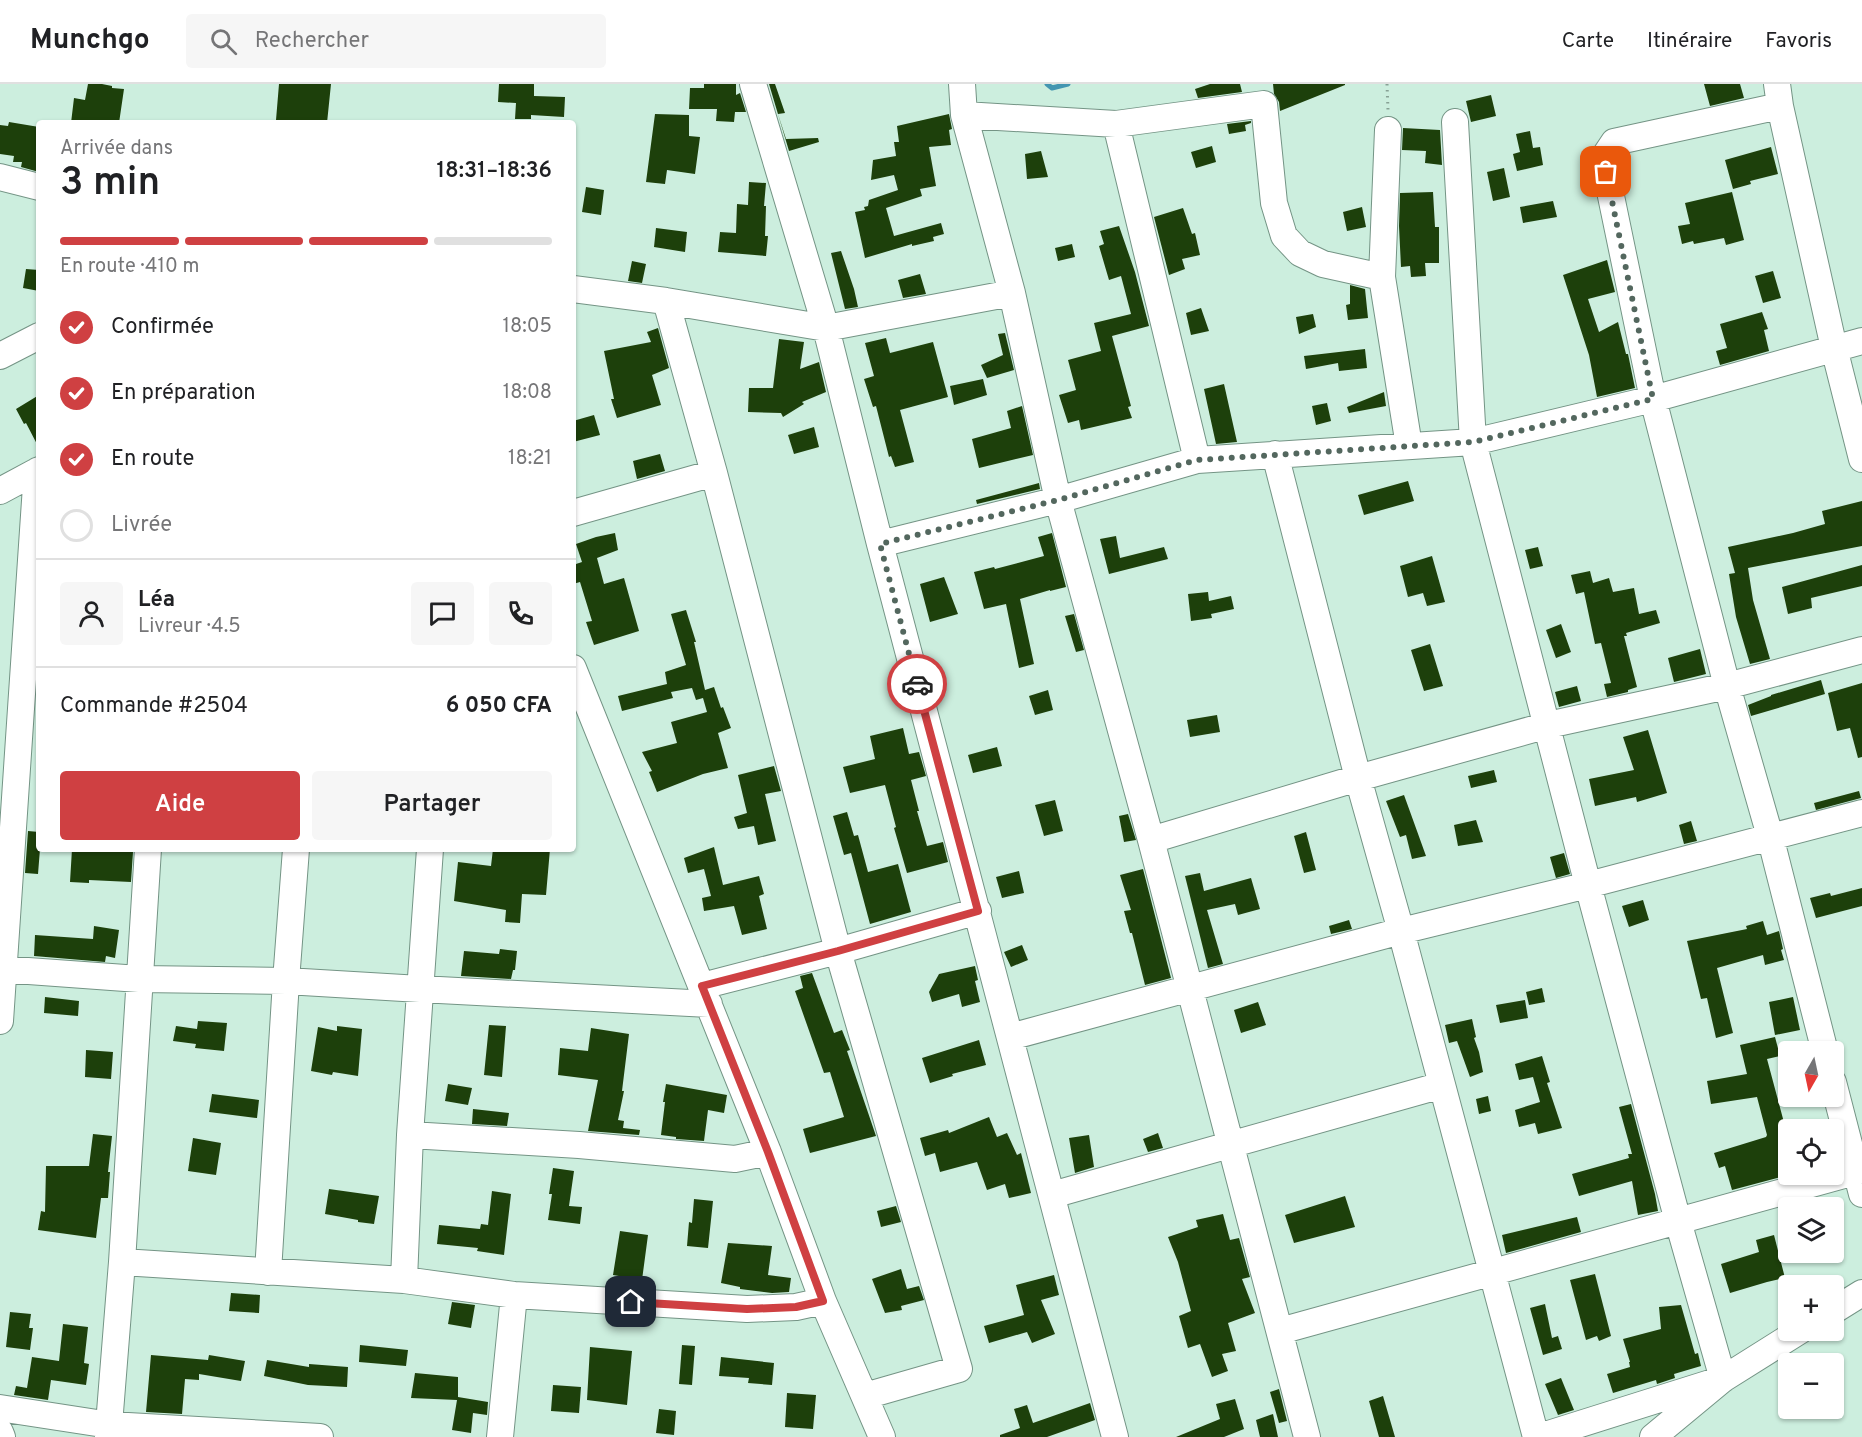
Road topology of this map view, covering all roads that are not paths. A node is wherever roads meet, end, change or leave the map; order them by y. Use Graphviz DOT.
graph roads {
  1 [pos="753,84"];
  2 [pos="962,84"];
  3 [pos="1778,95"];
  4 [pos="964,115"];
  5 [pos="1455,122"];
  6 [pos="1116,124"];
  7 [pos="1388,130"];
  8 [pos="0,177"];
  9 [pos="36,186"];
  10 [pos="1382,277"];
  11 [pos="576,289"];
  12 [pos="1012,293"];
  13 [pos="666,301"];
  14 [pos="826,328"];
  15 [pos="36,338"];
  16 [pos="1862,341"];
  17 [pos="1834,348"];
  18 [pos="0,356"];
  19 [pos="1653,399"];
  20 [pos="1473,442"];
  21 [pos="1409,446"];
  22 [pos="1275,454"];
  23 [pos="1862,459"];
  24 [pos="1197,460"];
  25 [pos="36,471"];
  26 [pos="714,473"];
  27 [pos="0,491"];
  28 [pos="36,498"];
  29 [pos="1058,500"];
  30 [pos="576,512"];
  31 [pos="880,544"];
  32 [pos="1862,650"];
  33 [pos="576,675"];
  34 [pos="1727,686"];
  35 [pos="1548,725"];
  36 [pos="1358,778"];
  37 [pos="1862,813"];
  38 [pos="1770,836"];
  39 [pos="1151,840"];
  40 [pos="148,852"];
  41 [pos="296,852"];
  42 [pos="430,852"];
  43 [pos="1588,885"];
  44 [pos="978,911"];
  45 [pos="1401,932"];
  46 [pos="838,951"];
  47 [pos="2,969"];
  48 [pos="139,980"];
  49 [pos="286,981"];
  50 [pos="1189,989"];
  51 [pos="420,990"];
  52 [pos="706,995"];
  53 [pos="0,1021"];
  54 [pos="1010,1037"];
  55 [pos="1822,1041"];
  56 [pos="1442,1085"];
  57 [pos="1840,1107"];
  58 [pos="410,1135"];
  59 [pos="1232,1145"];
  60 [pos="768,1152"];
  61 [pos="1860,1179"];
  62 [pos="1052,1195"];
  63 [pos="1678,1221"];
  64 [pos="122,1262"];
  65 [pos="1492,1271"];
  66 [pos="268,1272"];
  67 [pos="404,1280"];
  68 [pos="1862,1293"];
  69 [pos="514,1295"];
  70 [pos="823,1301"];
  71 [pos="1844,1304"];
  72 [pos="1280,1331"];
  73 [pos="1783,1341"];
  74 [pos="1723,1379"];
  75 [pos="865,1396"];
  76 [pos="0,1408"];
  77 [pos="109,1431"];
  78 [pos="0,1432"];
  79 [pos="2,1437"];
  80 [pos="320,1437"];
  81 [pos="500,1437"];
  82 [pos="882,1437"];
  83 [pos="1115,1437"];
  84 [pos="1307,1437"];
  85 [pos="1538,1437"];
  86 [pos="1653,1437"];
  1 -- 14 [label="street"];
  2 -- 4 [label="street"];
  3 -- 17 [label="street"];
  3 -- 19 [label="street"];
  4 -- 6 [label="street"];
  4 -- 12 [label="street"];
  5 -- 20 [label="street"];
  6 -- 10 [label="street"];
  6 -- 24 [label="street"];
  7 -- 10 [label="street"];
  8 -- 9 [label="street"];
  10 -- 21 [label="street"];
  11 -- 13 [label="street"];
  12 -- 14 [label="street"];
  12 -- 29 [label="street"];
  13 -- 14 [label="street"];
  13 -- 26 [label="street"];
  14 -- 31 [label="street"];
  15 -- 18 [label="street"];
  16 -- 17 [label="street"];
  17 -- 19 [label="street"];
  17 -- 23 [label="street"];
  19 -- 20 [label="street"];
  19 -- 34 [label="street"];
  20 -- 21 [label="street"];
  20 -- 35 [label="street"];
  21 -- 22 [label="street"];
  22 -- 24 [label="street"];
  22 -- 36 [label="street"];
  24 -- 29 [label="street"];
  25 -- 27 [label="street"];
  26 -- 30 [label="street"];
  26 -- 46 [label="street"];
  28 -- 47 [label="street"];
  29 -- 31 [label="street"];
  29 -- 39 [label="street"];
  31 -- 44 [label="street"];
  32 -- 34 [label="street"];
  33 -- 52 [label="street"];
  34 -- 35 [label="street"];
  34 -- 38 [label="street"];
  35 -- 36 [label="street"];
  35 -- 43 [label="street"];
  36 -- 39 [label="street"];
  36 -- 45 [label="street"];
  37 -- 38 [label="street"];
  38 -- 43 [label="street"];
  38 -- 55 [label="street"];
  39 -- 50 [label="street"];
  40 -- 48 [label="street"];
  41 -- 49 [label="street"];
  42 -- 51 [label="street"];
  43 -- 45 [label="street"];
  43 -- 63 [label="street"];
  44 -- 46 [label="street"];
  44 -- 54 [label="street"];
  45 -- 50 [label="street"];
  45 -- 56 [label="street"];
  46 -- 52 [label="street"];
  46 -- 75 [label="street"];
  47 -- 48 [label="street"];
  47 -- 53 [label="street"];
  48 -- 49 [label="street"];
  48 -- 64 [label="street"];
  49 -- 51 [label="street"];
  49 -- 66 [label="street"];
  50 -- 54 [label="street"];
  50 -- 59 [label="street"];
  51 -- 52 [label="street"];
  51 -- 58 [label="street"];
  52 -- 60 [label="street"];
  54 -- 62 [label="street"];
  56 -- 59 [label="street"];
  56 -- 65 [label="street"];
  57 -- 61 [label="street"];
  58 -- 60 [label="street"];
  58 -- 67 [label="street"];
  59 -- 62 [label="street"];
  59 -- 72 [label="street"];
  60 -- 70 [label="street"];
  61 -- 63 [label="street"];
  62 -- 83 [label="street"];
  63 -- 65 [label="street"];
  63 -- 74 [label="street"];
  64 -- 66 [label="street"];
  64 -- 77 [label="street"];
  65 -- 72 [label="street"];
  65 -- 85 [label="street"];
  66 -- 67 [label="street"];
  67 -- 69 [label="street"];
  68 -- 71 [label="street"];
  69 -- 70 [label="street"];
  69 -- 81 [label="street"];
  70 -- 75 [label="street"];
  72 -- 84 [label="street"];
  73 -- 74 [label="street"];
  74 -- 85 [label="street"];
  74 -- 86 [label="street"];
  75 -- 82 [label="street"];
  76 -- 77 [label="street"];
  77 -- 80 [label="street"];
  78 -- 79 [label="street"];
}
